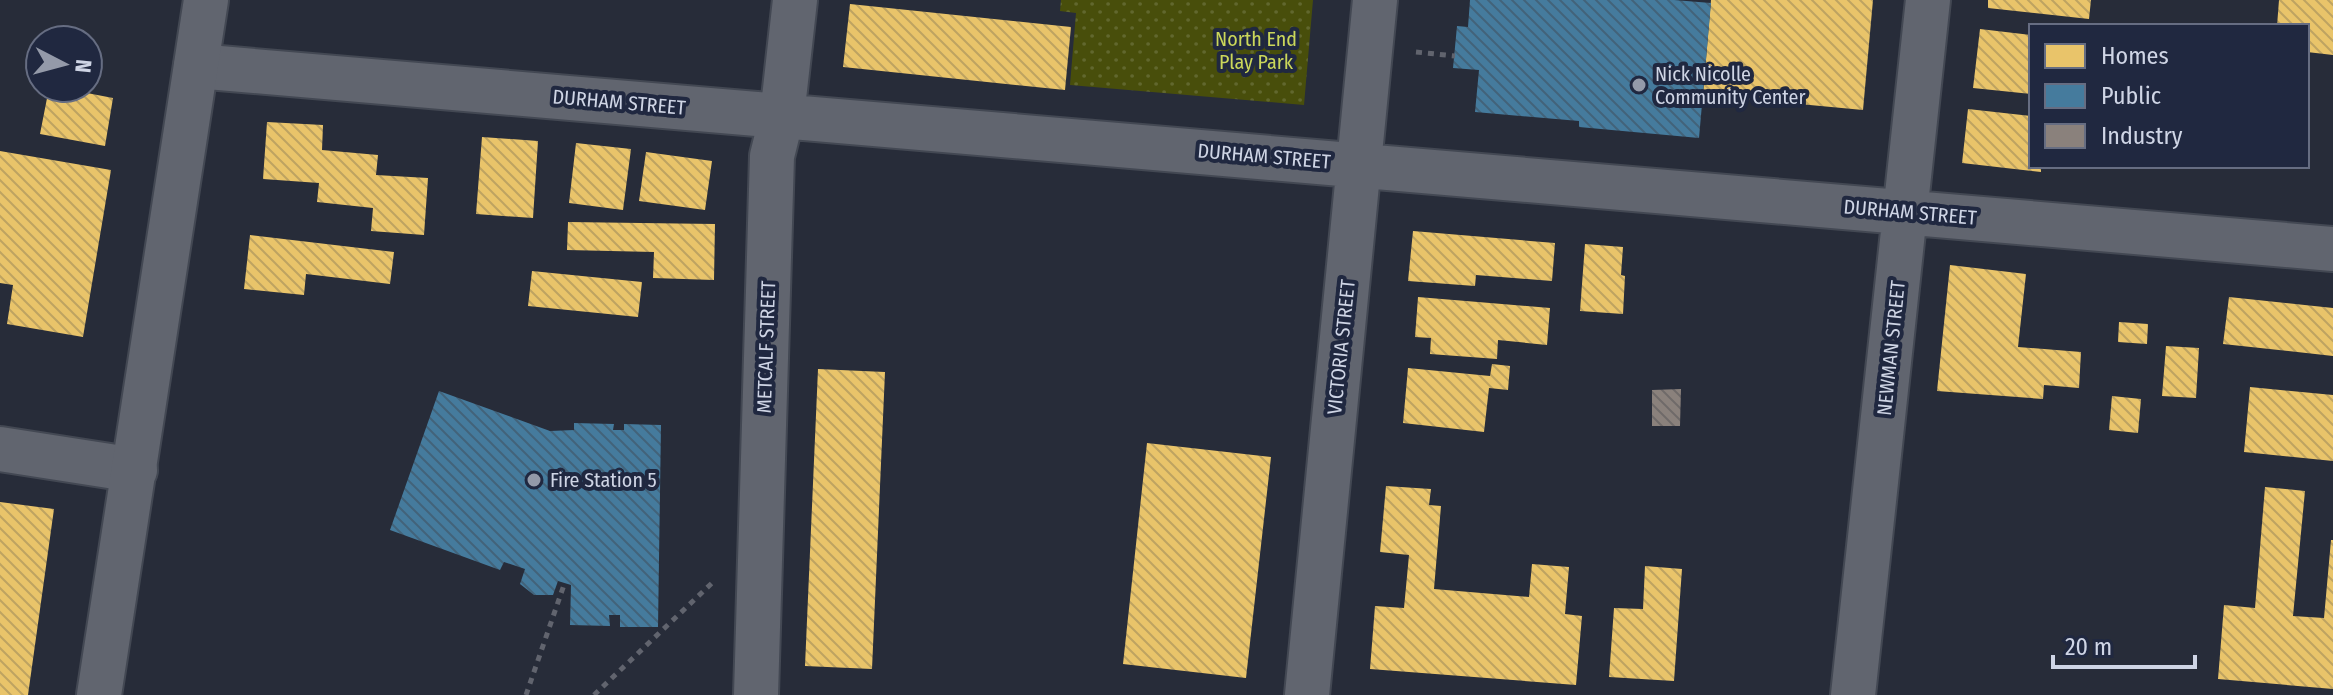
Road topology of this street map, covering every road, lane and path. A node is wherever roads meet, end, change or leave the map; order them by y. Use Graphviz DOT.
graph roads {
  1 [pos="206,0"];
  2 [pos="795,0"];
  3 [pos="1375,0"];
  4 [pos="1928,0"];
  5 [pos="196,66"];
  6 [pos="782,116"];
  7 [pos="1359,164"];
  8 [pos="1906,211"];
  9 [pos="2333,249"];
  10 [pos="0,449"];
  11 [pos="135,470"];
  12 [pos="761,537"];
  13 [pos="565,582"];
  14 [pos="99,695"];
  15 [pos="526,695"];
  16 [pos="594,695"];
  17 [pos="756,695"];
  18 [pos="1307,695"];
  19 [pos="1853,695"];
  1 -- 5 [label="street"];
  2 -- 6 [label="street, METCALF STREET"];
  3 -- 7 [label="street, VICTORIA STREET"];
  4 -- 8 [label="street, NEWMAN STREET"];
  5 -- 6 [label="street, DURHAM STREET"];
  5 -- 11 [label="street"];
  6 -- 7 [label="street, DURHAM STREET"];
  6 -- 12 [label="street, METCALF STREET"];
  7 -- 8 [label="street, DURHAM STREET"];
  7 -- 18 [label="street, VICTORIA STREET"];
  8 -- 9 [label="street, DURHAM STREET"];
  8 -- 19 [label="street, NEWMAN STREET"];
  10 -- 11 [label="street"];
  11 -- 14 [label="street"];
  12 -- 16 [label="path"];
  12 -- 17 [label="street, METCALF STREET"];
  13 -- 15 [label="path"];
}
